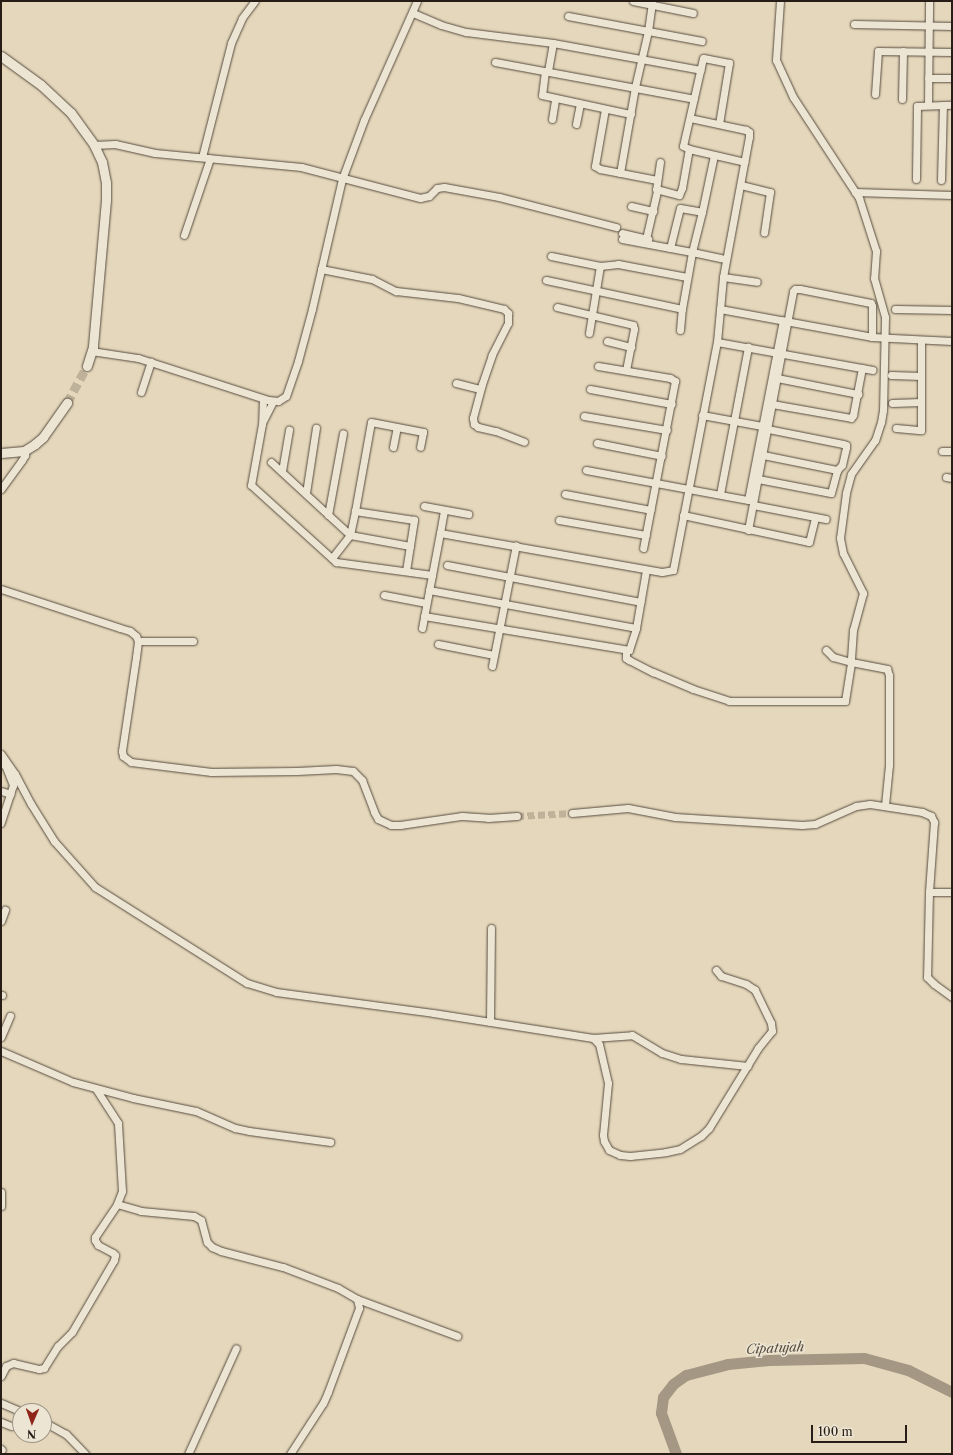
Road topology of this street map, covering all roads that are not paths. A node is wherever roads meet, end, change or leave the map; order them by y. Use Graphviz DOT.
graph roads {
  1 [pos="255,1"];
  2 [pos="417,1"];
  3 [pos="633,1"];
  4 [pos="780,1"];
  5 [pos="929,1"];
  6 [pos="651,3"];
  7 [pos="412,13"];
  8 [pos="693,13"];
  9 [pos="568,16"];
  10 [pos="854,24"];
  11 [pos="929,25"];
  12 [pos="952,26"];
  13 [pos="648,31"];
  14 [pos="702,41"];
  15 [pos="553,43"];
  16 [pos="902,51"];
  17 [pos="928,52"];
  18 [pos="952,52"];
  19 [pos="1,56"];
  20 [pos="641,60"];
  21 [pos="495,62"];
  22 [pos="701,70"];
  23 [pos="546,71"];
  24 [pos="928,78"];
  25 [pos="952,78"];
  26 [pos="635,87"];
  27 [pos="876,94"];
  28 [pos="555,98"];
  29 [pos="694,99"];
  30 [pos="902,99"];
  31 [pos="580,103"];
  32 [pos="928,105"];
  33 [pos="943,105"];
  34 [pos="952,105"];
  35 [pos="605,109"];
  36 [pos="630,114"];
  37 [pos="690,118"];
  38 [pos="552,119"];
  39 [pos="576,124"];
  40 [pos="719,124"];
  41 [pos="94,145"];
  42 [pos="689,149"];
  43 [pos="714,155"];
  44 [pos="202,157"];
  45 [pos="210,158"];
  46 [pos="660,162"];
  47 [pos="745,162"];
  48 [pos="620,172"];
  49 [pos="342,179"];
  50 [pos="916,179"];
  51 [pos="657,180"];
  52 [pos="941,180"];
  53 [pos="741,186"];
  54 [pos="657,191"];
  55 [pos="855,192"];
  56 [pos="681,193"];
  57 [pos="952,195"];
  58 [pos="631,206"];
  59 [pos="680,208"];
  60 [pos="653,211"];
  61 [pos="702,212"];
  62 [pos="616,227"];
  63 [pos="764,233"];
  64 [pos="184,235"];
  65 [pos="622,236"];
  66 [pos="647,241"];
  67 [pos="670,248"];
  68 [pos="692,252"];
  69 [pos="551,256"];
  70 [pos="721,258"];
  71 [pos="600,266"];
  72 [pos="321,269"];
  73 [pos="687,277"];
  74 [pos="723,277"];
  75 [pos="546,280"];
  76 [pos="757,282"];
  77 [pos="596,291"];
  78 [pos="557,307"];
  79 [pos="682,309"];
  80 [pos="720,309"];
  81 [pos="895,309"];
  82 [pos="952,310"];
  83 [pos="592,315"];
  84 [pos="785,321"];
  85 [pos="680,330"];
  86 [pos="589,333"];
  87 [pos="872,337"];
  88 [pos="885,338"];
  89 [pos="921,340"];
  90 [pos="606,341"];
  91 [pos="952,341"];
  92 [pos="717,342"];
  93 [pos="631,347"];
  94 [pos="748,347"];
  95 [pos="91,351"];
  96 [pos="779,353"];
  97 [pos="151,362"];
  98 [pos="87,366"];
  99 [pos="598,366"];
  100 [pos="862,368"];
  101 [pos="626,370"];
  102 [pos="872,370"];
  103 [pos="891,375"];
  104 [pos="921,376"];
  105 [pos="778,378"];
  106 [pos="456,383"];
  107 [pos="480,389"];
  108 [pos="590,389"];
  109 [pos="141,392"];
  110 [pos="858,394"];
  111 [pos="263,398"];
  112 [pos="273,401"];
  113 [pos="68,402"];
  114 [pos="921,402"];
  115 [pos="892,403"];
  116 [pos="672,404"];
  117 [pos="772,404"];
  118 [pos="702,415"];
  119 [pos="584,416"];
  120 [pos="734,421"];
  121 [pos="262,424"];
  122 [pos="397,427"];
  123 [pos="765,427"];
  124 [pos="316,428"];
  125 [pos="896,428"];
  126 [pos="289,430"];
  127 [pos="667,430"];
  128 [pos="343,433"];
  129 [pos="524,442"];
  130 [pos="597,443"];
  131 [pos="420,446"];
  132 [pos="393,447"];
  133 [pos="24,451"];
  134 [pos="942,451"];
  135 [pos="952,451"];
  136 [pos="1,453"];
  137 [pos="763,455"];
  138 [pos="662,456"];
  139 [pos="271,462"];
  140 [pos="586,470"];
  141 [pos="837,470"];
  142 [pos="282,472"];
  143 [pos="758,479"];
  144 [pos="656,484"];
  145 [pos="1,489"];
  146 [pos="689,489"];
  147 [pos="306,493"];
  148 [pos="565,494"];
  149 [pos="720,494"];
  150 [pos="753,505"];
  151 [pos="424,506"];
  152 [pos="444,510"];
  153 [pos="651,510"];
  154 [pos="355,511"];
  155 [pos="468,514"];
  156 [pos="328,515"];
  157 [pos="683,515"];
  158 [pos="815,518"];
  159 [pos="826,519"];
  160 [pos="559,520"];
  161 [pos="745,529"];
  162 [pos="440,532"];
  163 [pos="350,535"];
  164 [pos="646,535"];
  165 [pos="516,545"];
  166 [pos="410,546"];
  167 [pos="643,548"];
  168 [pos="332,558"];
  169 [pos="447,565"];
  170 [pos="646,570"];
  171 [pos="406,571"];
  172 [pos="432,575"];
  173 [pos="509,577"];
  174 [pos="1,589"];
  175 [pos="429,590"];
  176 [pos="384,595"];
  177 [pos="641,602"];
  178 [pos="504,603"];
  179 [pos="426,604"];
  180 [pos="424,616"];
  181 [pos="422,628"];
  182 [pos="636,628"];
  183 [pos="500,629"];
  184 [pos="193,640"];
  185 [pos="138,641"];
  186 [pos="438,644"];
  187 [pos="626,650"];
  188 [pos="826,650"];
  189 [pos="494,654"];
  190 [pos="851,662"];
  191 [pos="492,666"];
  192 [pos="1,754"];
  193 [pos="1,764"];
  194 [pos="1,791"];
  195 [pos="10,794"];
  196 [pos="885,805"];
  197 [pos="572,813"];
  198 [pos="517,816"];
  199 [pos="2,819"];
  200 [pos="929,892"];
  201 [pos="952,892"];
  202 [pos="5,910"];
  203 [pos="1,921"];
  204 [pos="491,928"];
  205 [pos="716,970"];
  206 [pos="952,997"];
  207 [pos="10,1016"];
  208 [pos="490,1022"];
  209 [pos="3,1028"];
  210 [pos="1,1037"];
  211 [pos="593,1038"];
  212 [pos="1,1051"];
  213 [pos="748,1066"];
  214 [pos="96,1089"];
  215 [pos="330,1142"];
  216 [pos="1,1192"];
  217 [pos="117,1204"];
  218 [pos="1,1206"];
  219 [pos="357,1299"];
  220 [pos="457,1336"];
  221 [pos="236,1348"];
  222 [pos="1,1376"];
  223 [pos="1,1403"];
  224 [pos="12,1408"];
  225 [pos="1,1422"];
  226 [pos="11,1426"];
  227 [pos="52,1426"];
  228 [pos="85,1454"];
  229 [pos="188,1454"];
  230 [pos="290,1454"];
  1 -- 44 [label="street"];
  2 -- 7 [label="street"];
  3 -- 6 [label="street"];
  4 -- 55 [label="street"];
  5 -- 11 [label="street"];
  6 -- 8 [label="street"];
  6 -- 13 [label="street"];
  7 -- 15 [label="street"];
  7 -- 49 [label="street"];
  9 -- 13 [label="street"];
  10 -- 11 [label="street"];
  11 -- 12 [label="street"];
  11 -- 17 [label="street"];
  13 -- 14 [label="street"];
  13 -- 20 [label="street"];
  15 -- 20 [label="street"];
  15 -- 23 [label="street"];
  16 -- 17 [label="street"];
  16 -- 27 [label="street"];
  16 -- 30 [label="street"];
  17 -- 18 [label="street"];
  17 -- 24 [label="street"];
  19 -- 41 [label="street"];
  20 -- 22 [label="street"];
  20 -- 26 [label="street"];
  21 -- 23 [label="street"];
  22 -- 29 [label="street"];
  22 -- 40 [label="street"];
  23 -- 26 [label="street"];
  23 -- 28 [label="street"];
  24 -- 25 [label="street"];
  24 -- 32 [label="street"];
  26 -- 29 [label="street"];
  26 -- 36 [label="street"];
  28 -- 31 [label="street"];
  28 -- 38 [label="street"];
  29 -- 37 [label="street"];
  31 -- 35 [label="street"];
  31 -- 39 [label="street"];
  32 -- 33 [label="street"];
  32 -- 50 [label="street"];
  33 -- 34 [label="street"];
  33 -- 52 [label="street"];
  35 -- 36 [label="street"];
  35 -- 48 [label="street"];
  36 -- 48 [label="street"];
  37 -- 40 [label="street"];
  37 -- 42 [label="street"];
  40 -- 47 [label="street"];
  41 -- 44 [label="street"];
  41 -- 95 [label="street"];
  42 -- 43 [label="street"];
  42 -- 56 [label="street"];
  43 -- 47 [label="street"];
  43 -- 61 [label="street"];
  44 -- 45 [label="street"];
  45 -- 49 [label="street"];
  45 -- 64 [label="street"];
  46 -- 51 [label="street"];
  47 -- 53 [label="street"];
  48 -- 51 [label="street"];
  49 -- 62 [label="street"];
  49 -- 72 [label="street"];
  51 -- 54 [label="street"];
  53 -- 63 [label="street"];
  53 -- 74 [label="street"];
  54 -- 56 [label="street"];
  54 -- 60 [label="street"];
  55 -- 57 [label="street"];
  55 -- 88 [label="street"];
  56 -- 59 [label="street"];
  58 -- 60 [label="street"];
  59 -- 61 [label="street"];
  59 -- 67 [label="street"];
  60 -- 66 [label="street"];
  61 -- 68 [label="street"];
  65 -- 66 [label="street"];
  66 -- 67 [label="street"];
  67 -- 68 [label="street"];
  68 -- 70 [label="street"];
  68 -- 73 [label="street"];
  69 -- 71 [label="street"];
  71 -- 73 [label="street"];
  71 -- 77 [label="street"];
  72 -- 107 [label="street"];
  72 -- 112 [label="street"];
  73 -- 79 [label="street"];
  74 -- 76 [label="street"];
  74 -- 80 [label="street"];
  75 -- 77 [label="street"];
  77 -- 79 [label="street"];
  77 -- 83 [label="street"];
  78 -- 83 [label="street"];
  79 -- 85 [label="street"];
  80 -- 84 [label="street"];
  80 -- 92 [label="street"];
  81 -- 82 [label="street"];
  83 -- 86 [label="street"];
  83 -- 93 [label="street"];
  84 -- 87 [label="street"];
  84 -- 87 [label="street"];
  84 -- 96 [label="street"];
  87 -- 88 [label="street"];
  88 -- 89 [label="street"];
  88 -- 190 [label="street"];
  89 -- 91 [label="street"];
  89 -- 104 [label="street"];
  90 -- 93 [label="street"];
  92 -- 94 [label="street"];
  92 -- 118 [label="street"];
  93 -- 101 [label="street"];
  94 -- 96 [label="street"];
  94 -- 120 [label="street"];
  95 -- 97 [label="street"];
  95 -- 98 [label="street"];
  96 -- 100 [label="street"];
  96 -- 105 [label="street"];
  96 -- 123 [label="street"];
  97 -- 109 [label="street"];
  97 -- 111 [label="street"];
  99 -- 101 [label="street"];
  100 -- 102 [label="street"];
  100 -- 110 [label="street"];
  101 -- 116 [label="street"];
  103 -- 104 [label="street"];
  104 -- 114 [label="street"];
  105 -- 110 [label="street"];
  105 -- 117 [label="street"];
  106 -- 107 [label="street"];
  107 -- 129 [label="street"];
  108 -- 116 [label="street"];
  110 -- 117 [label="street"];
  111 -- 112 [label="street"];
  111 -- 121 [label="street"];
  112 -- 121 [label="street"];
  113 -- 133 [label="street"];
  114 -- 115 [label="street"];
  114 -- 125 [label="street"];
  116 -- 127 [label="street"];
  117 -- 123 [label="street"];
  118 -- 120 [label="street"];
  118 -- 146 [label="street"];
  119 -- 127 [label="street"];
  120 -- 123 [label="street"];
  120 -- 149 [label="street"];
  121 -- 168 [label="street"];
  122 -- 131 [label="street"];
  122 -- 132 [label="street"];
  122 -- 154 [label="street"];
  123 -- 137 [label="street"];
  123 -- 141 [label="street"];
  123 -- 149 [label="street"];
  124 -- 147 [label="street"];
  126 -- 142 [label="street"];
  127 -- 138 [label="street"];
  128 -- 156 [label="street"];
  130 -- 138 [label="street"];
  133 -- 136 [label="street"];
  133 -- 145 [label="street"];
  134 -- 135 [label="street"];
  137 -- 141 [label="street"];
  137 -- 143 [label="street"];
  138 -- 144 [label="street"];
  139 -- 142 [label="street"];
  140 -- 144 [label="street"];
  141 -- 143 [label="street"];
  142 -- 147 [label="street"];
  143 -- 150 [label="street"];
  144 -- 146 [label="street"];
  144 -- 153 [label="street"];
  146 -- 149 [label="street"];
  146 -- 157 [label="street"];
  147 -- 156 [label="street"];
  148 -- 153 [label="street"];
  150 -- 158 [label="street"];
  150 -- 161 [label="street"];
  151 -- 152 [label="street"];
  152 -- 155 [label="street"];
  152 -- 162 [label="street"];
  153 -- 164 [label="street"];
  154 -- 163 [label="street"];
  154 -- 166 [label="street"];
  156 -- 163 [label="street"];
  157 -- 161 [label="street"];
  157 -- 170 [label="street"];
  158 -- 159 [label="street"];
  158 -- 161 [label="street"];
  160 -- 164 [label="street"];
  162 -- 165 [label="street"];
  162 -- 172 [label="street"];
  163 -- 166 [label="street"];
  163 -- 168 [label="street"];
  164 -- 167 [label="street"];
  165 -- 170 [label="street"];
  165 -- 173 [label="street"];
  166 -- 171 [label="street"];
  168 -- 171 [label="street"];
  169 -- 173 [label="street"];
  170 -- 177 [label="street"];
  171 -- 172 [label="street"];
  172 -- 175 [label="street"];
  173 -- 177 [label="street"];
  173 -- 178 [label="street"];
  174 -- 185 [label="street"];
  175 -- 178 [label="street"];
  175 -- 179 [label="street"];
  176 -- 179 [label="street"];
  177 -- 182 [label="street"];
  178 -- 182 [label="street"];
  178 -- 183 [label="street"];
  179 -- 180 [label="street"];
  180 -- 181 [label="street"];
  180 -- 183 [label="street"];
  182 -- 187 [label="street"];
  183 -- 187 [label="street"];
  183 -- 189 [label="street"];
  184 -- 185 [label="street"];
  185 -- 198 [label="street"];
  186 -- 189 [label="street"];
  187 -- 190 [label="street"];
  188 -- 190 [label="street"];
  189 -- 191 [label="street"];
  190 -- 196 [label="street"];
  192 -- 208 [label="street"];
  193 -- 195 [label="street"];
  194 -- 195 [label="street"];
  195 -- 199 [label="street"];
  196 -- 197 [label="street"];
  196 -- 200 [label="street"];
  200 -- 201 [label="street"];
  200 -- 206 [label="street"];
  202 -- 203 [label="street"];
  204 -- 208 [label="street"];
  205 -- 213 [label="street"];
  207 -- 209 [label="street"];
  208 -- 211 [label="street"];
  209 -- 210 [label="street"];
  211 -- 213 [label="street"];
  211 -- 213 [label="street"];
  212 -- 214 [label="street"];
  214 -- 215 [label="street"];
  214 -- 217 [label="street"];
  216 -- 218 [label="street"];
  217 -- 219 [label="street"];
  217 -- 222 [label="street"];
  219 -- 220 [label="street"];
  219 -- 230 [label="street"];
  221 -- 229 [label="street"];
  223 -- 224 [label="street"];
  225 -- 226 [label="street"];
  227 -- 228 [label="street"];
}
